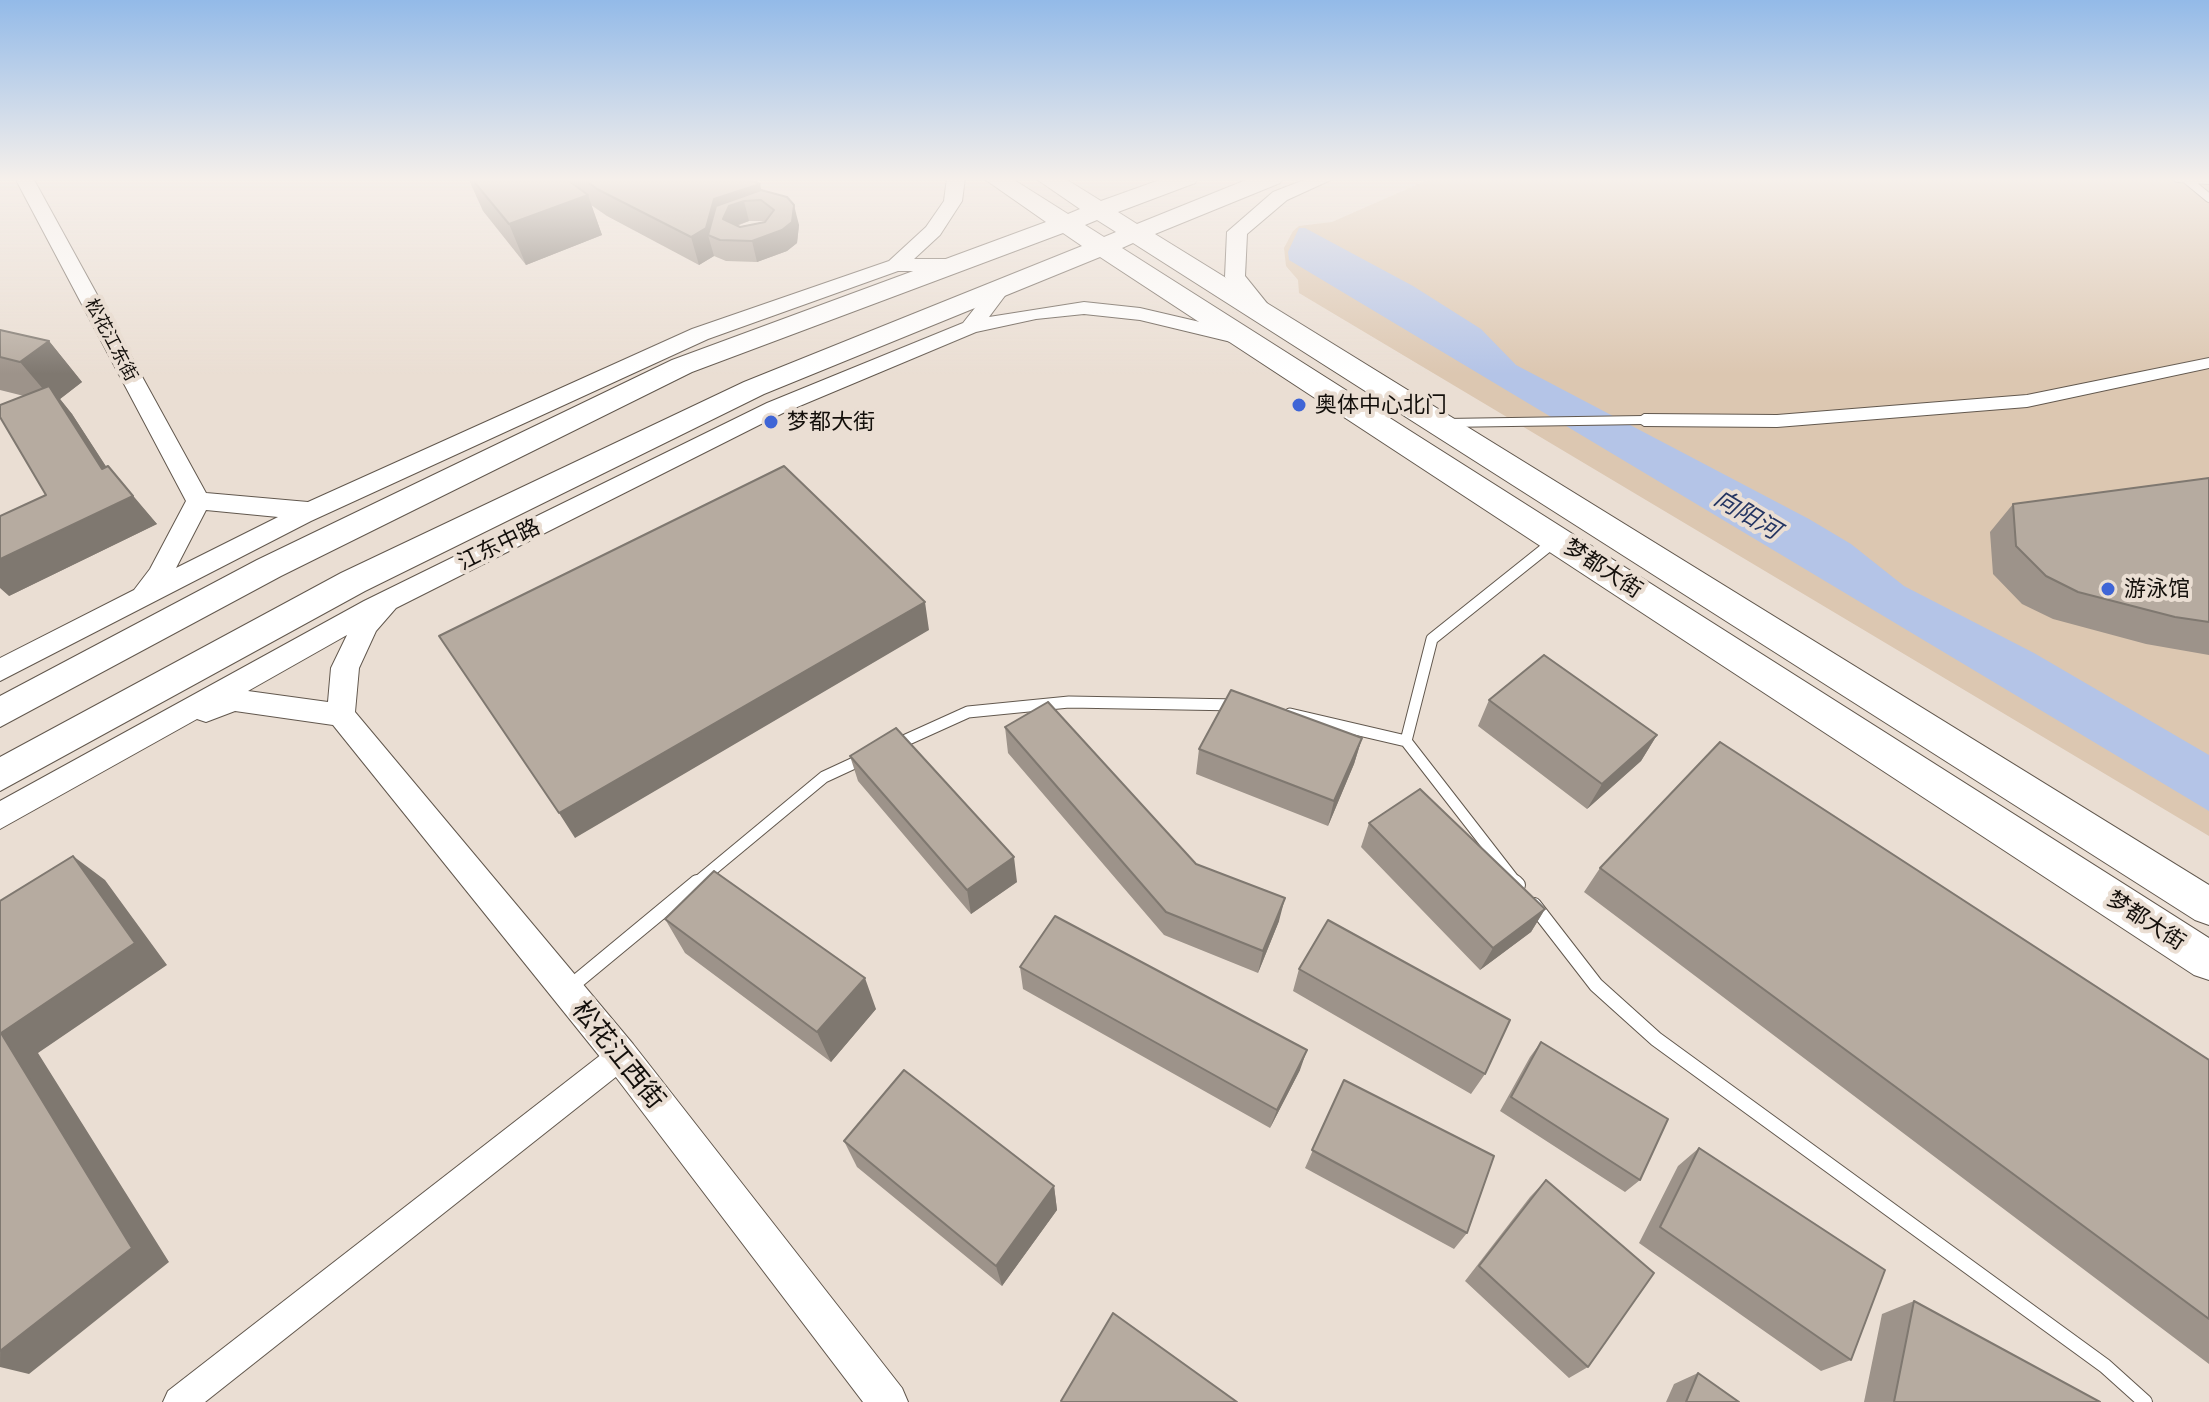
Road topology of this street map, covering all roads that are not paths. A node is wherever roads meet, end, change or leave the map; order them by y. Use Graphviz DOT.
graph roads {
  1 [pos="59,243"];
  2 [pos="919,243"];
  3 [pos="1014,243"];
  4 [pos="1094,243"];
  5 [pos="1113,243"];
  6 [pos="1147,243"];
  7 [pos="1236,243"];
  8 [pos="1102,248"];
  9 [pos="896,265"];
  10 [pos="956,265"];
  11 [pos="1000,289"];
  12 [pos="970,327"];
  13 [pos="1260,329"];
  14 [pos="2208,364"];
  15 [pos="1644,420"];
  16 [pos="1437,423"];
  17 [pos="198,501"];
  18 [pos="310,511"];
  19 [pos="1557,539"];
  20 [pos="143,594"];
  21 [pos="396,596"];
  22 [pos="0,670"];
  23 [pos="1255,705"];
  24 [pos="1270,709"];
  25 [pos="0,713"];
  26 [pos="341,715"];
  27 [pos="146,733"];
  28 [pos="1406,741"];
  29 [pos="0,775"];
  30 [pos="0,816"];
  31 [pos="2209,907"];
  32 [pos="2209,961"];
  33 [pos="566,990"];
  34 [pos="621,1056"];
  35 [pos="179,1402"];
  36 [pos="888,1402"];
  37 [pos="2145,1402"];
  1 -- 17 [label="street, 松花江东街"];
  2 -- 9 [label="street"];
  3 -- 10 [label="main road"];
  4 -- 8 [label="main road, 梦都大街"];
  5 -- 8 [label="main road, 江东中路"];
  6 -- 13 [label="main road, 梦都大街"];
  7 -- 13 [label="street"];
  8 -- 11 [label="main road, 江东中路"];
  8 -- 13 [label="main road, 梦都大街"];
  9 -- 10 [label="street"];
  9 -- 18 [label="street"];
  10 -- 25 [label="main road"];
  11 -- 12 [label="street, 江东中路"];
  11 -- 29 [label="main road, 江东中路"];
  12 -- 13 [label="street"];
  12 -- 21 [label="street, 江东中路"];
  13 -- 16 [label="main road, 梦都大街"];
  13 -- 19 [label="main road, 梦都大街"];
  14 -- 15 [label="street"];
  15 -- 16 [label="lane"];
  16 -- 31 [label="main road, 梦都大街"];
  17 -- 18 [label="street"];
  17 -- 20 [label="street"];
  18 -- 20 [label="street"];
  19 -- 28 [label="lane"];
  19 -- 32 [label="main road, 梦都大街"];
  20 -- 22 [label="street"];
  21 -- 26 [label="street"];
  21 -- 27 [label="street, 江东中路"];
  23 -- 33 [label="lane"];
  24 -- 28 [label="lane"];
  26 -- 27 [label="street"];
  26 -- 33 [label="street, 松花江西街"];
  27 -- 30 [label="street, 江东中路"];
  28 -- 37 [label="lane"];
  33 -- 34 [label="street, 松花江西街"];
  34 -- 35 [label="street"];
  34 -- 36 [label="street, 松花江西街"];
}
